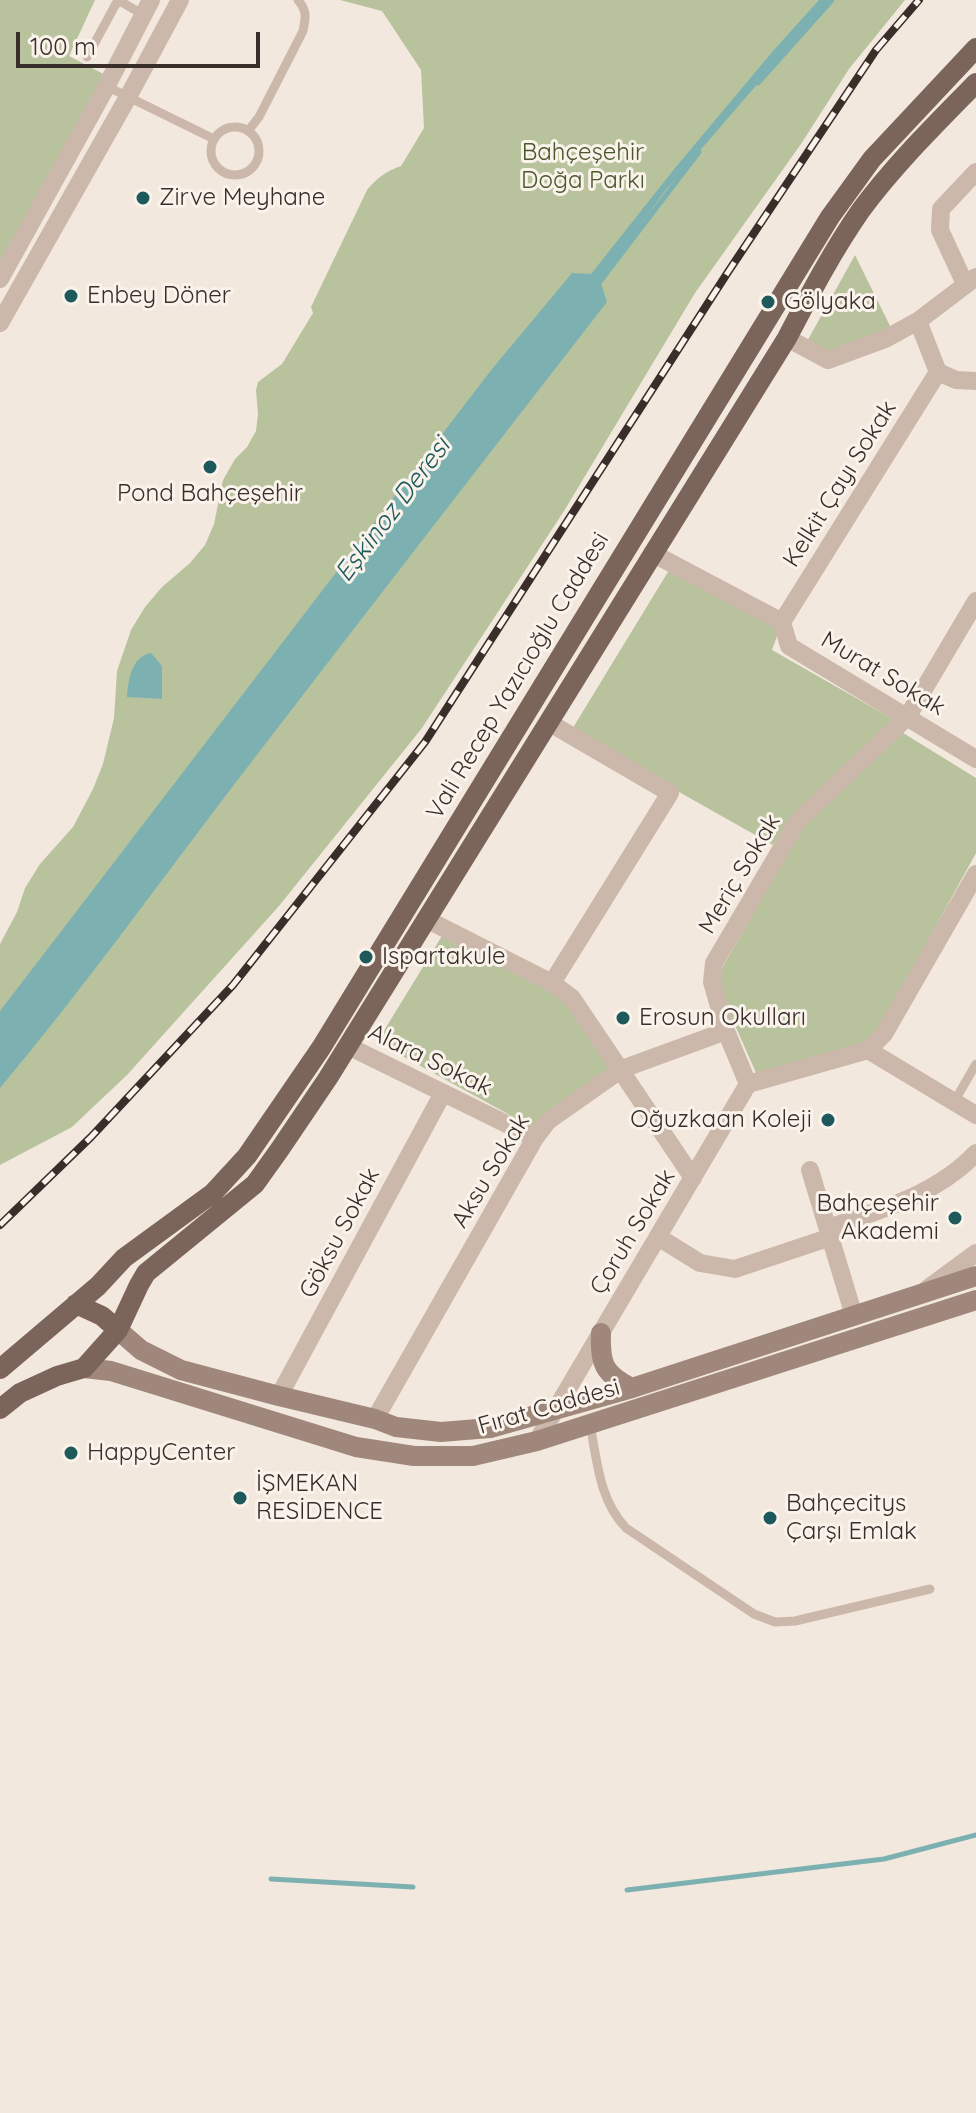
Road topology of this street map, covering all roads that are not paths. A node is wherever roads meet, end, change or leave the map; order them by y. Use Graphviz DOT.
graph roads {
  1 [pos="180,0"];
  2 [pos="298,0"];
  3 [pos="148,7"];
  4 [pos="976,48"];
  5 [pos="87,57"];
  6 [pos="976,83"];
  7 [pos="106,86"];
  8 [pos="128,97"];
  9 [pos="248,131"];
  10 [pos="214,139"];
  11 [pos="976,172"];
  12 [pos="0,279"];
  13 [pos="971,281"];
  14 [pos="918,321"];
  15 [pos="0,323"];
  16 [pos="787,338"];
  17 [pos="938,372"];
  18 [pos="976,381"];
  19 [pos="652,553"];
  20 [pos="976,601"];
  21 [pos="782,622"];
  22 [pos="908,716"];
  23 [pos="548,722"];
  24 [pos="976,759"];
  25 [pos="976,874"];
  26 [pos="960,902"];
  27 [pos="976,913"];
  28 [pos="426,919"];
  29 [pos="552,983"];
  30 [pos="726,1031"];
  31 [pos="348,1046"];
  32 [pos="868,1050"];
  33 [pos="976,1064"];
  34 [pos="622,1069"];
  35 [pos="748,1084"];
  36 [pos="443,1093"];
  37 [pos="954,1102"];
  38 [pos="976,1115"];
  39 [pos="535,1138"];
  40 [pos="976,1153"];
  41 [pos="810,1170"];
  42 [pos="693,1178"];
  43 [pos="830,1232"];
  44 [pos="658,1237"];
  45 [pos="976,1253"];
  46 [pos="976,1276"];
  47 [pos="921,1293"];
  48 [pos="976,1300"];
  49 [pos="76,1304"];
  50 [pos="854,1316"];
  51 [pos="118,1330"];
  52 [pos="601,1333"];
  53 [pos="27,1347"];
  54 [pos="84,1368"];
  55 [pos="0,1369"];
  56 [pos="57,1376"];
  57 [pos="632,1388"];
  58 [pos="279,1396"];
  59 [pos="0,1409"];
  60 [pos="556,1409"];
  61 [pos="375,1419"];
  62 [pos="590,1424"];
  63 [pos="537,1441"];
  64 [pos="930,1589"];
  1 -- 8 [label="street"];
  2 -- 9 [label="lane"];
  3 -- 5 [label="lane"];
  3 -- 7 [label="street"];
  4 -- 49 [label="main road, Vali Recep Yazıcıoğlu Caddesi"];
  6 -- 16 [label="main road, Vali Recep Yazıcıoğlu Caddesi"];
  7 -- 8 [label="lane"];
  7 -- 12 [label="street"];
  8 -- 10 [label="lane"];
  8 -- 15 [label="street"];
  9 -- 10 [label="lane"];
  9 -- 10 [label="lane"];
  11 -- 13 [label="street"];
  13 -- 14 [label="street"];
  14 -- 16 [label="street"];
  14 -- 17 [label="street"];
  16 -- 19 [label="main road, Vali Recep Yazıcıoğlu Caddesi"];
  17 -- 18 [label="street"];
  17 -- 21 [label="street, Kelkit Çayı Sokak"];
  19 -- 21 [label="street, Murat Sokak"];
  19 -- 23 [label="main road, Vali Recep Yazıcıoğlu Caddesi"];
  20 -- 22 [label="street, Meriç Sokak"];
  21 -- 22 [label="street, Murat Sokak"];
  22 -- 24 [label="street, Murat Sokak"];
  22 -- 30 [label="street, Meriç Sokak"];
  23 -- 28 [label="main road, Vali Recep Yazıcıoğlu Caddesi"];
  23 -- 29 [label="street"];
  25 -- 26 [label="street"];
  26 -- 27 [label="street"];
  26 -- 32 [label="street"];
  28 -- 29 [label="street"];
  28 -- 31 [label="main road, Vali Recep Yazıcıoğlu Caddesi"];
  29 -- 34 [label="street"];
  30 -- 34 [label="street, Aksu Sokak"];
  30 -- 35 [label="street, Meriç Sokak"];
  31 -- 36 [label="street, Alara Sokak"];
  31 -- 51 [label="main road, Vali Recep Yazıcıoğlu Caddesi"];
  32 -- 35 [label="street"];
  32 -- 37 [label="street"];
  33 -- 37 [label="lane"];
  34 -- 39 [label="street, Aksu Sokak"];
  34 -- 42 [label="street"];
  35 -- 42 [label="street, Çoruh Sokak"];
  36 -- 39 [label="street, Alara Sokak"];
  36 -- 58 [label="street, Göksu Sokak"];
  37 -- 38 [label="street"];
  39 -- 61 [label="street, Aksu Sokak"];
  40 -- 43 [label="street"];
  41 -- 43 [label="street"];
  42 -- 44 [label="street, Çoruh Sokak"];
  43 -- 44 [label="street"];
  43 -- 50 [label="street"];
  44 -- 52 [label="street, Çoruh Sokak"];
  45 -- 47 [label="street"];
  46 -- 47 [label="main road, Fırat Caddesi"];
  47 -- 50 [label="main road, Fırat Caddesi"];
  48 -- 62 [label="main road, Fırat Caddesi"];
  49 -- 51 [label="main road"];
  49 -- 53 [label="main road, Vali Recep Yazıcıoğlu Caddesi"];
  50 -- 57 [label="main road, Fırat Caddesi"];
  51 -- 54 [label="main road, Vali Recep Yazıcıoğlu Caddesi"];
  51 -- 58 [label="main road, Fırat Caddesi"];
  52 -- 57 [label="main road"];
  52 -- 60 [label="street, Çoruh Sokak"];
  53 -- 55 [label="main road"];
  53 -- 56 [label="main road"];
  54 -- 56 [label="main road"];
  54 -- 63 [label="main road, Fırat Caddesi"];
  56 -- 59 [label="main road"];
  57 -- 60 [label="main road, Fırat Caddesi"];
  58 -- 61 [label="main road, Fırat Caddesi"];
  60 -- 61 [label="main road, Fırat Caddesi"];
  60 -- 63 [label="street, Çoruh Sokak"];
  62 -- 63 [label="main road, Fırat Caddesi"];
  62 -- 64 [label="lane"];
}
